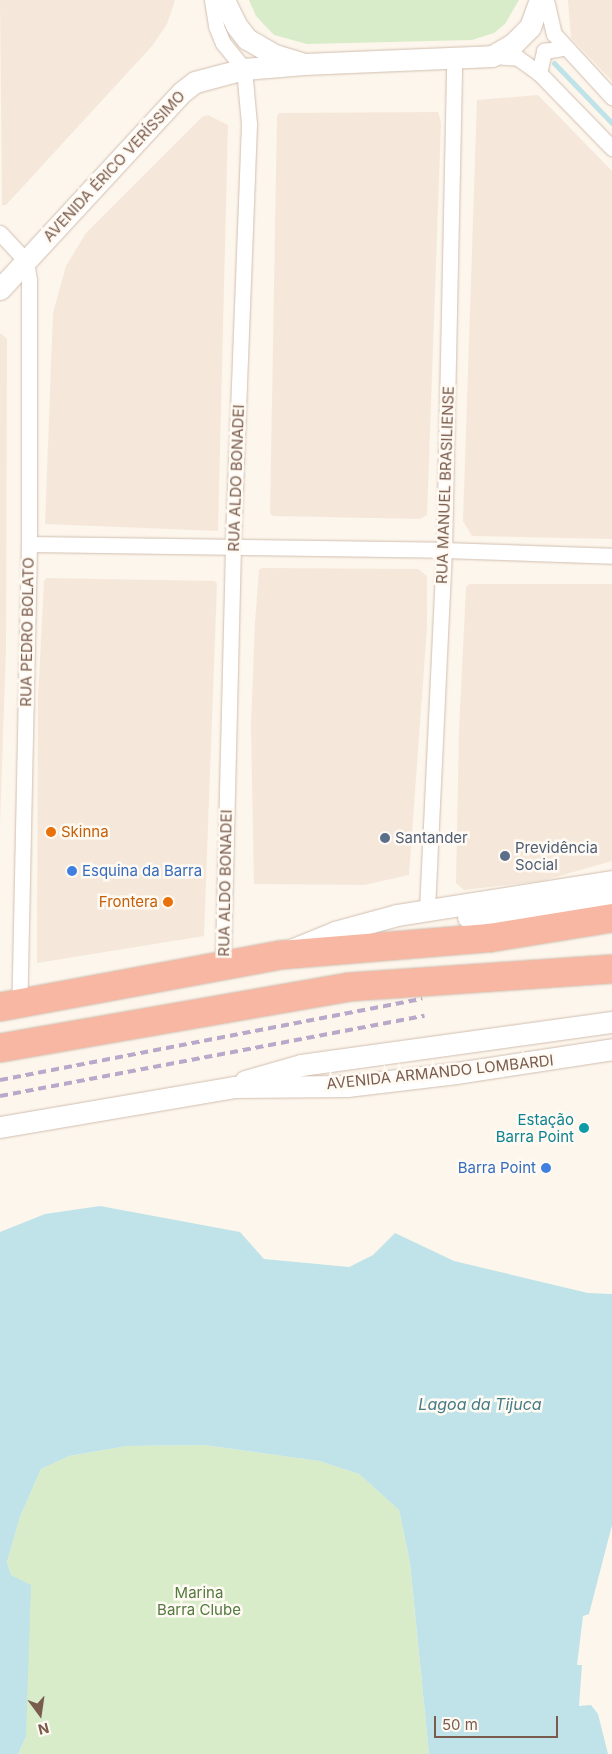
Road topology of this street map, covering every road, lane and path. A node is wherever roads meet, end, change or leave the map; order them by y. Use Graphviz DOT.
graph roads {
  1 [pos="212,0"];
  2 [pos="224,0"];
  3 [pos="540,0"];
  4 [pos="546,0"];
  5 [pos="564,48"];
  6 [pos="492,56"];
  7 [pos="454,60"];
  8 [pos="304,64"];
  9 [pos="244,69"];
  10 [pos="539,73"];
  11 [pos="612,97"];
  12 [pos="612,148"];
  13 [pos="0,233"];
  14 [pos="26,261"];
  15 [pos="0,289"];
  16 [pos="30,544"];
  17 [pos="233,546"];
  18 [pos="444,550"];
  19 [pos="612,556"];
  20 [pos="612,881"];
  21 [pos="612,900"];
  22 [pos="427,910"];
  23 [pos="612,918"];
  24 [pos="361,925"];
  25 [pos="281,955"];
  26 [pos="223,965"];
  27 [pos="612,969"];
  28 [pos="10,1005"];
  29 [pos="612,1022"];
  30 [pos="0,1048"];
  31 [pos="612,1049"];
  32 [pos="234,1087"];
  33 [pos="0,1127"];
  1 -- 9 [label="street"];
  2 -- 8 [label="main road"];
  3 -- 6 [label="main road"];
  4 -- 5 [label="street"];
  5 -- 10 [label="street"];
  5 -- 11 [label="street"];
  6 -- 7 [label="main road, AVENIDA ÉRICO VERÍSSIMO"];
  6 -- 10 [label="street"];
  7 -- 8 [label="main road, AVENIDA ÉRICO VERÍSSIMO"];
  7 -- 18 [label="street, RUA MANUEL BRASILIENSE"];
  8 -- 9 [label="main road, AVENIDA ÉRICO VERÍSSIMO"];
  9 -- 14 [label="main road, AVENIDA ÉRICO VERÍSSIMO"];
  9 -- 17 [label="street, RUA ALDO BONADEI"];
  10 -- 12 [label="street"];
  13 -- 14 [label="street"];
  14 -- 15 [label="main road, AVENIDA ÉRICO VERÍSSIMO"];
  14 -- 16 [label="street, RUA PEDRO BOLATO"];
  16 -- 17 [label="street"];
  16 -- 28 [label="street, RUA PEDRO BOLATO"];
  17 -- 18 [label="street"];
  17 -- 26 [label="street, RUA ALDO BONADEI"];
  18 -- 19 [label="street"];
  18 -- 22 [label="street, RUA MANUEL BRASILIENSE"];
  20 -- 22 [label="main road"];
  21 -- 24 [label="main road"];
  22 -- 24 [label="main road"];
  23 -- 25 [label="highway"];
  24 -- 25 [label="main road"];
  25 -- 26 [label="highway"];
  26 -- 28 [label="highway"];
  27 -- 30 [label="highway"];
  29 -- 32 [label="main road"];
  31 -- 32 [label="main road, AVENIDA ARMANDO LOMBARDI"];
  32 -- 33 [label="main road, AVENIDA ARMANDO LOMBARDI"];
}
